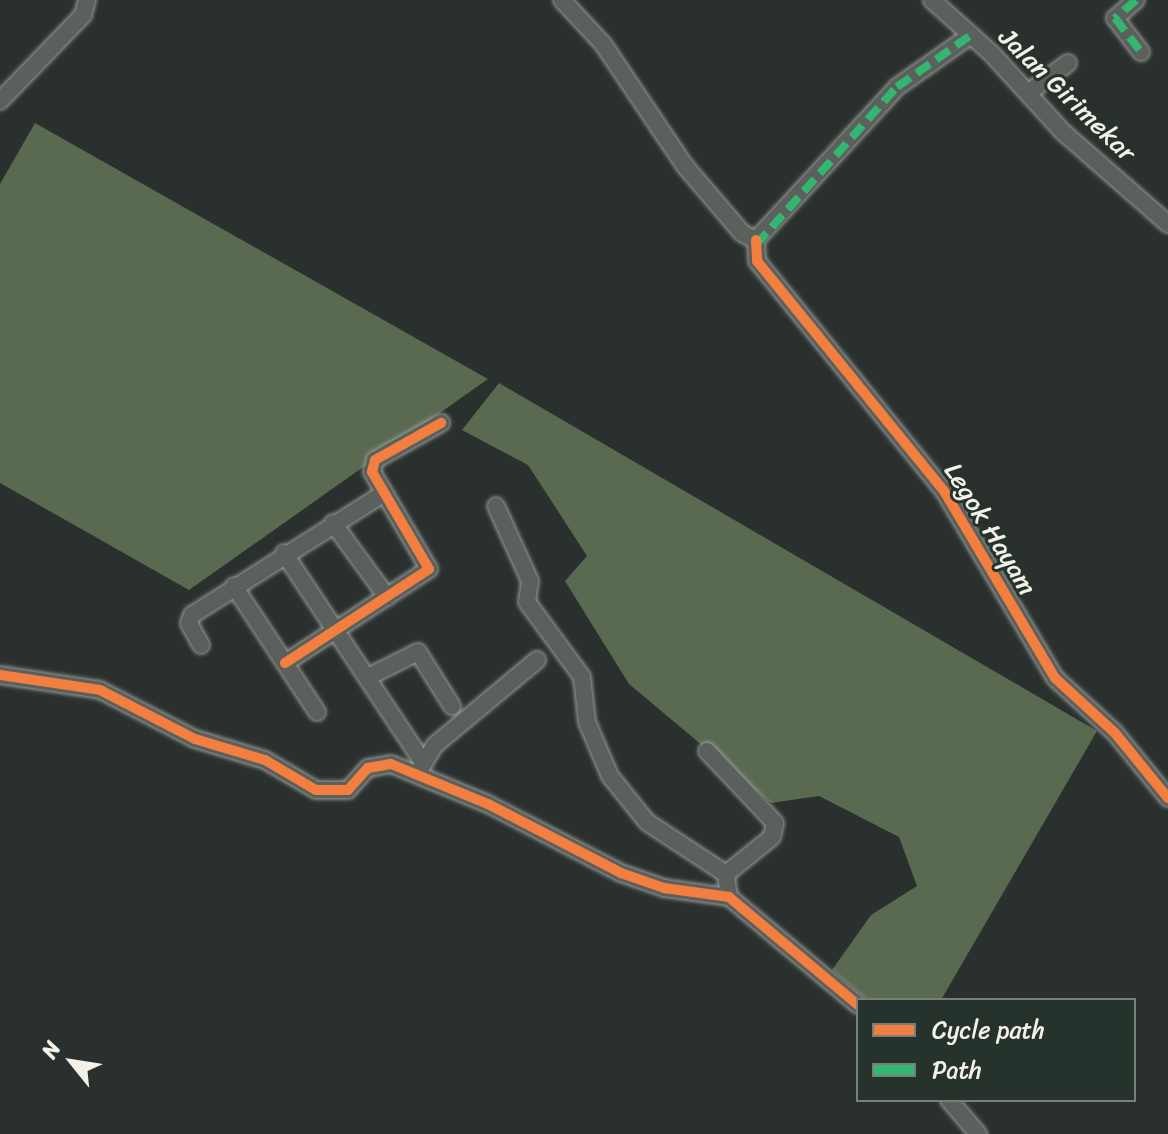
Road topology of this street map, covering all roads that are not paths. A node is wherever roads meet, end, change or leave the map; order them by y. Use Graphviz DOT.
graph roads {
  1 [pos="87,0"];
  2 [pos="562,0"];
  3 [pos="932,0"];
  4 [pos="1136,0"];
  5 [pos="971,35"];
  6 [pos="1141,52"];
  7 [pos="1068,63"];
  8 [pos="1028,93"];
  9 [pos="0,101"];
  10 [pos="1168,224"];
  11 [pos="756,240"];
  12 [pos="441,423"];
  13 [pos="383,494"];
  14 [pos="496,506"];
  15 [pos="333,523"];
  16 [pos="284,553"];
  17 [pos="234,586"];
  18 [pos="387,597"];
  19 [pos="336,630"];
  20 [pos="201,645"];
  21 [pos="537,660"];
  22 [pos="285,663"];
  23 [pos="0,675"];
  24 [pos="368,677"];
  25 [pos="452,706"];
  26 [pos="317,712"];
  27 [pos="707,751"];
  28 [pos="421,769"];
  29 [pos="1168,798"];
  30 [pos="726,874"];
  31 [pos="729,897"];
  32 [pos="856,1003"];
  33 [pos="951,1102"];
  34 [pos="978,1134"];
  1 -- 9 [label="street"];
  2 -- 11 [label="street, Legok Hayam"];
  3 -- 5 [label="street, Jalan Girimekar"];
  4 -- 6 [label="street"];
  5 -- 8 [label="street, Jalan Girimekar"];
  5 -- 11 [label="street"];
  7 -- 8 [label="street"];
  8 -- 10 [label="street, Jalan Girimekar"];
  11 -- 29 [label="street, Legok Hayam"];
  12 -- 13 [label="street"];
  13 -- 15 [label="street"];
  13 -- 18 [label="street"];
  14 -- 30 [label="street"];
  15 -- 16 [label="street"];
  15 -- 18 [label="street"];
  16 -- 17 [label="street"];
  16 -- 19 [label="street"];
  17 -- 20 [label="street"];
  17 -- 22 [label="street"];
  18 -- 19 [label="street"];
  19 -- 22 [label="street"];
  19 -- 24 [label="street"];
  21 -- 28 [label="street"];
  22 -- 26 [label="street"];
  23 -- 28 [label="street"];
  24 -- 25 [label="street"];
  24 -- 28 [label="street"];
  27 -- 30 [label="street"];
  28 -- 31 [label="street"];
  30 -- 31 [label="street"];
  31 -- 32 [label="street"];
  33 -- 34 [label="street"];
}
